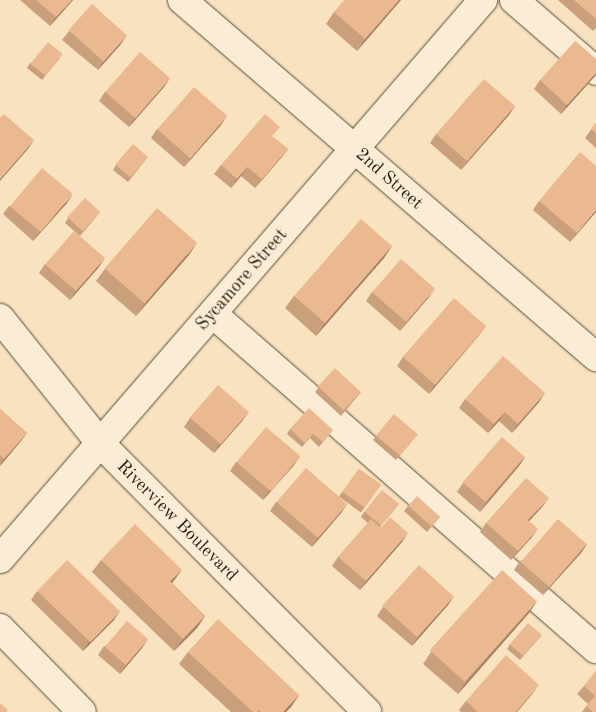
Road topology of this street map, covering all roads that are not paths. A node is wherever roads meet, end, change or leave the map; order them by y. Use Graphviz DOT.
graph roads {
  1 [pos="182,0"];
  2 [pos="483,0"];
  3 [pos="514,0"];
  4 [pos="596,72"];
  5 [pos="354,149"];
  6 [pos="212,314"];
  7 [pos="0,318"];
  8 [pos="596,357"];
  9 [pos="101,444"];
  10 [pos="0,559"];
  11 [pos="0,628"];
  12 [pos="596,649"];
  13 [pos="82,712"];
  14 [pos="367,712"];
  1 -- 5 [label="street, 2nd Street"];
  2 -- 5 [label="street, Sycamore Street"];
  3 -- 4 [label="street"];
  5 -- 6 [label="street, Sycamore Street"];
  5 -- 8 [label="street, 2nd Street"];
  6 -- 9 [label="street, Sycamore Street"];
  6 -- 12 [label="street"];
  7 -- 9 [label="street, Riverview Boulevard"];
  9 -- 10 [label="street, Sycamore Street"];
  9 -- 14 [label="street, Riverview Boulevard"];
  11 -- 13 [label="street"];
}
